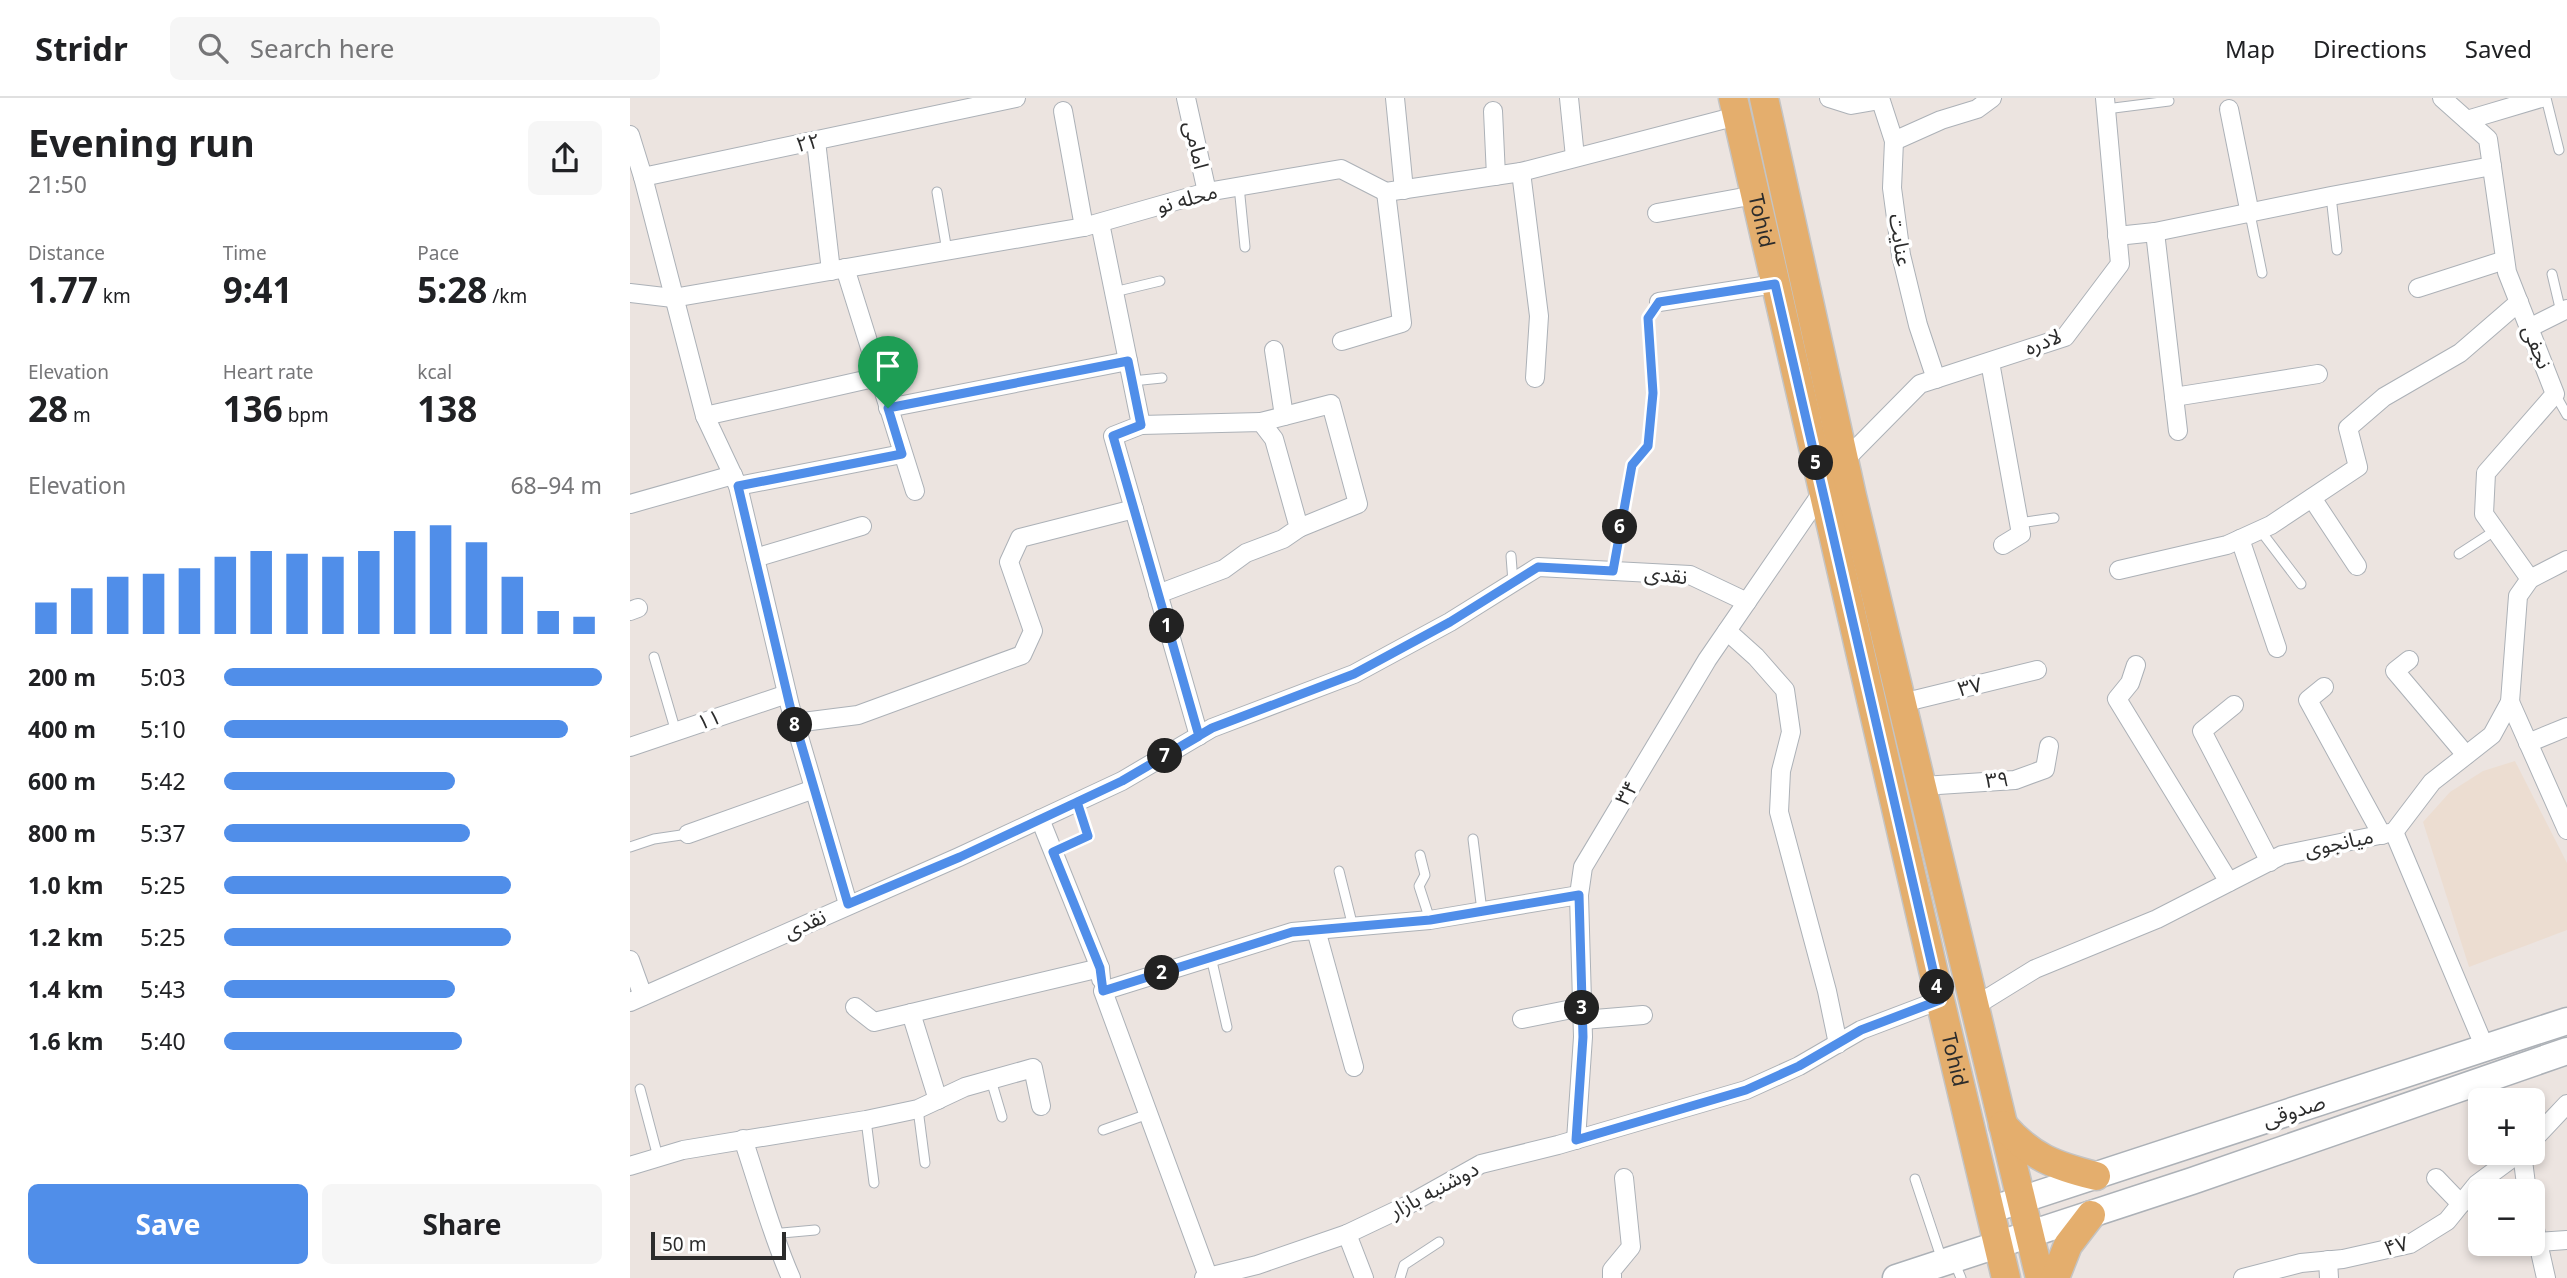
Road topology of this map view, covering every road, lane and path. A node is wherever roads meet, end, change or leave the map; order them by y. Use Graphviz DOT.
graph roads {
  1 [pos="1016,98"];
  2 [pos="1186,98"];
  3 [pos="1395,98"];
  4 [pos="1569,98"];
  5 [pos="1764,98"];
  6 [pos="1829,98"];
  7 [pos="1993,98"];
  8 [pos="2442,98"];
  9 [pos="2544,98"];
  10 [pos="1880,99"];
  11 [pos="2169,101"];
  12 [pos="2105,103"];
  13 [pos="1735,107"];
  14 [pos="2229,109"];
  15 [pos="1063,111"];
  16 [pos="1493,111"];
  17 [pos="2467,120"];
  18 [pos="630,135"];
  19 [pos="816,141"];
  20 [pos="1894,141"];
  21 [pos="2559,150"];
  22 [pos="1575,157"];
  23 [pos="2492,166"];
  24 [pos="1521,172"];
  25 [pos="1496,176"];
  26 [pos="642,177"];
  27 [pos="1239,186"];
  28 [pos="1394,191"];
  29 [pos="937,192"];
  30 [pos="1207,192"];
  31 [pos="1755,195"];
  32 [pos="2331,196"];
  33 [pos="1657,213"];
  34 [pos="2250,214"];
  35 [pos="1092,225"];
  36 [pos="2155,232"];
  37 [pos="2118,236"];
  38 [pos="1245,247"];
  39 [pos="2337,250"];
  40 [pos="947,251"];
  41 [pos="2505,260"];
  42 [pos="838,270"];
  43 [pos="2262,273"];
  44 [pos="2552,274"];
  45 [pos="1160,281"];
  46 [pos="1775,284"];
  47 [pos="2418,288"];
  48 [pos="1114,292"];
  49 [pos="630,293"];
  50 [pos="673,299"];
  51 [pos="1659,302"];
  52 [pos="2519,302"];
  53 [pos="2564,311"];
  54 [pos="2529,328"];
  55 [pos="1817,340"];
  56 [pos="1342,341"];
  57 [pos="1790,346"];
  58 [pos="1274,350"];
  59 [pos="1128,361"];
  60 [pos="1990,362"];
  61 [pos="2318,374"];
  62 [pos="878,377"];
  63 [pos="1162,378"];
  64 [pos="1535,378"];
  65 [pos="1936,379"];
  66 [pos="1132,381"];
  67 [pos="2555,394"];
  68 [pos="2174,397"];
  69 [pos="888,408"];
  70 [pos="2567,415"];
  71 [pos="705,416"];
  72 [pos="1283,416"];
  73 [pos="1261,422"];
  74 [pos="1141,425"];
  75 [pos="2178,431"];
  76 [pos="902,454"];
  77 [pos="1844,461"];
  78 [pos="736,480"];
  79 [pos="915,491"];
  80 [pos="1823,491"];
  81 [pos="2312,498"];
  82 [pos="630,504"];
  83 [pos="1134,509"];
  84 [pos="2054,518"];
  85 [pos="2019,523"];
  86 [pos="862,526"];
  87 [pos="1299,528"];
  88 [pos="2260,530"];
  89 [pos="2496,530"];
  90 [pos="2240,539"];
  91 [pos="2003,545"];
  92 [pos="2459,554"];
  93 [pos="1511,556"];
  94 [pos="755,558"];
  95 [pos="2567,560"];
  96 [pos="2357,566"];
  97 [pos="2119,570"];
  98 [pos="1613,571"];
  99 [pos="2530,579"];
  100 [pos="1514,582"];
  101 [pos="2301,584"];
  102 [pos="1158,594"];
  103 [pos="1747,602"];
  104 [pos="1727,631"];
  105 [pos="2277,648"];
  106 [pos="654,657"];
  107 [pos="2409,660"];
  108 [pos="2136,665"];
  109 [pos="2038,670"];
  110 [pos="2324,687"];
  111 [pos="787,694"];
  112 [pos="2510,702"];
  113 [pos="1902,703"];
  114 [pos="2234,705"];
  115 [pos="795,723"];
  116 [pos="2567,727"];
  117 [pos="676,732"];
  118 [pos="1199,736"];
  119 [pos="2528,743"];
  120 [pos="2049,746"];
  121 [pos="630,747"];
  122 [pos="2466,755"];
  123 [pos="1923,786"];
  124 [pos="814,789"];
  125 [pos="1077,802"];
  126 [pos="1040,819"];
  127 [pos="2567,830"];
  128 [pos="2388,833"];
  129 [pos="688,834"];
  130 [pos="1473,839"];
  131 [pos="630,847"];
  132 [pos="1053,852"];
  133 [pos="1420,855"];
  134 [pos="2270,862"];
  135 [pos="1339,871"];
  136 [pos="2229,882"];
  137 [pos="1579,895"];
  138 [pos="848,904"];
  139 [pos="1482,911"];
  140 [pos="1430,920"];
  141 [pos="1353,927"];
  142 [pos="1316,930"];
  143 [pos="1212,957"];
  144 [pos="630,960"];
  145 [pos="1100,968"];
  146 [pos="1103,991"];
  147 [pos="636,999"];
  148 [pos="1940,1000"];
  149 [pos="1975,1006"];
  150 [pos="855,1007"];
  151 [pos="911,1013"];
  152 [pos="1583,1013"];
  153 [pos="1643,1015"];
  154 [pos="1522,1019"];
  155 [pos="2567,1021"];
  156 [pos="1227,1027"];
  157 [pos="1838,1044"];
  158 [pos="2485,1048"];
  159 [pos="2567,1051"];
  160 [pos="1354,1067"];
  161 [pos="991,1080"];
  162 [pos="640,1089"];
  163 [pos="938,1100"];
  164 [pos="2567,1104"];
  165 [pos="1041,1106"];
  166 [pos="918,1109"];
  167 [pos="1148,1114"];
  168 [pos="1002,1117"];
  169 [pos="866,1120"];
  170 [pos="2002,1124"];
  171 [pos="2545,1127"];
  172 [pos="1102,1129"];
  173 [pos="2221,1135"];
  174 [pos="743,1139"];
  175 [pos="1576,1140"];
  176 [pos="658,1157"];
  177 [pos="925,1163"];
  178 [pos="2503,1165"];
  179 [pos="630,1166"];
  180 [pos="2230,1168"];
  181 [pos="2096,1176"];
  182 [pos="1623,1178"];
  183 [pos="2436,1178"];
  184 [pos="1915,1179"];
  185 [pos="874,1183"];
  186 [pos="2021,1200"];
  187 [pos="2461,1204"];
  188 [pos="1990,1210"];
  189 [pos="2091,1214"];
  190 [pos="815,1230"];
  191 [pos="771,1234"];
  192 [pos="1347,1234"];
  193 [pos="2030,1235"];
  194 [pos="2567,1240"];
  195 [pos="1439,1242"];
  196 [pos="2545,1242"];
  197 [pos="1998,1245"];
  198 [pos="2541,1256"];
  199 [pos="1953,1267"];
  200 [pos="2329,1269"];
  201 [pos="1206,1277"];
  202 [pos="791,1278"];
  203 [pos="1363,1278"];
  204 [pos="1400,1278"];
  205 [pos="1612,1278"];
  206 [pos="1896,1278"];
  207 [pos="2006,1278"];
  208 [pos="2040,1278"];
  209 [pos="2055,1278"];
  210 [pos="2243,1278"];
  211 [pos="2546,1278"];
  1 -- 19 [label="street, ۲۲"];
  2 -- 30 [label="street, امامی"];
  3 -- 28 [label="street"];
  4 -- 22 [label="street"];
  5 -- 55 [label="main road, Tohid"];
  6 -- 10 [label="street"];
  7 -- 20 [label="street"];
  8 -- 17 [label="street, نجفی"];
  9 -- 17 [label="street"];
  9 -- 21 [label="lane"];
  10 -- 20 [label="street, عنایت"];
  11 -- 12 [label="lane"];
  12 -- 37 [label="street, لادره"];
  13 -- 22 [label="street"];
  13 -- 31 [label="main road, Tohid"];
  14 -- 34 [label="street"];
  15 -- 35 [label="street"];
  16 -- 25 [label="street"];
  17 -- 23 [label="street, نجفی"];
  18 -- 26 [label="street"];
  19 -- 26 [label="street, ۲۲"];
  19 -- 42 [label="street"];
  20 -- 65 [label="street, عنایت"];
  22 -- 24 [label="street"];
  23 -- 32 [label="street"];
  23 -- 41 [label="street, نجفی"];
  24 -- 25 [label="street"];
  24 -- 64 [label="street"];
  25 -- 28 [label="street"];
  26 -- 50 [label="street"];
  27 -- 28 [label="street, محله نو"];
  27 -- 30 [label="street, محله نو"];
  27 -- 38 [label="lane"];
  28 -- 56 [label="street"];
  29 -- 40 [label="lane"];
  30 -- 35 [label="street, محله نو"];
  31 -- 33 [label="street"];
  31 -- 46 [label="main road, Tohid"];
  32 -- 34 [label="street"];
  32 -- 39 [label="lane"];
  34 -- 36 [label="street"];
  34 -- 43 [label="lane"];
  35 -- 40 [label="street, محله نو"];
  35 -- 48 [label="street"];
  36 -- 37 [label="street"];
  36 -- 68 [label="street"];
  37 -- 60 [label="street, لادره"];
  40 -- 42 [label="street, محله نو"];
  41 -- 47 [label="street"];
  41 -- 52 [label="street, نجفی"];
  42 -- 50 [label="street, محله نو"];
  42 -- 62 [label="street"];
  44 -- 53 [label="lane"];
  45 -- 48 [label="lane"];
  46 -- 51 [label="street"];
  46 -- 57 [label="main road, Tohid"];
  48 -- 59 [label="street"];
  49 -- 50 [label="street, محله نو"];
  50 -- 71 [label="street"];
  51 -- 98 [label="lane"];
  52 -- 54 [label="street, نجفی"];
  52 -- 81 [label="street"];
  53 -- 54 [label="street"];
  54 -- 67 [label="street, نجفی"];
  55 -- 57 [label="main road"];
  55 -- 77 [label="main road, Tohid"];
  57 -- 80 [label="main road, Tohid"];
  58 -- 72 [label="street"];
  59 -- 66 [label="street"];
  59 -- 69 [label="street"];
  60 -- 65 [label="street, لادره"];
  60 -- 85 [label="street"];
  61 -- 68 [label="street"];
  62 -- 69 [label="street"];
  62 -- 71 [label="street"];
  63 -- 66 [label="lane"];
  65 -- 77 [label="street, لادره"];
  66 -- 74 [label="street"];
  67 -- 70 [label="lane"];
  67 -- 89 [label="street, نجفی"];
  68 -- 75 [label="street"];
  69 -- 76 [label="street"];
  71 -- 78 [label="street"];
  72 -- 73 [label="street"];
  72 -- 87 [label="street"];
  73 -- 74 [label="street"];
  73 -- 87 [label="street"];
  74 -- 83 [label="street"];
  76 -- 78 [label="street"];
  76 -- 79 [label="street"];
  77 -- 113 [label="main road, Tohid"];
  78 -- 82 [label="street"];
  78 -- 94 [label="street"];
  80 -- 103 [label="street, ۳۴"];
  80 -- 148 [label="main road, Tohid"];
  81 -- 88 [label="street"];
  81 -- 96 [label="street"];
  83 -- 102 [label="street"];
  83 -- 115 [label="street"];
  84 -- 85 [label="lane"];
  85 -- 91 [label="street"];
  86 -- 94 [label="street"];
  87 -- 102 [label="street"];
  88 -- 90 [label="street"];
  88 -- 101 [label="lane"];
  89 -- 92 [label="lane"];
  89 -- 99 [label="street, نجفی"];
  90 -- 97 [label="street"];
  90 -- 105 [label="street"];
  93 -- 100 [label="lane"];
  94 -- 111 [label="street"];
  95 -- 99 [label="street"];
  98 -- 100 [label="street, نقدی"];
  98 -- 103 [label="street, نقدی"];
  99 -- 112 [label="street, میانجوی"];
  100 -- 118 [label="street, نقدی"];
  102 -- 118 [label="street"];
  103 -- 104 [label="street, ۳۴"];
  104 -- 137 [label="street, ۳۴"];
  104 -- 157 [label="street"];
  106 -- 117 [label="lane"];
  107 -- 122 [label="street"];
  108 -- 136 [label="street"];
  109 -- 113 [label="street, ۳۷"];
  110 -- 128 [label="street"];
  111 -- 115 [label="street"];
  111 -- 117 [label="street, ۱۱"];
  112 -- 119 [label="street"];
  112 -- 122 [label="street, میانجوی"];
  113 -- 123 [label="main road, Tohid"];
  114 -- 134 [label="street"];
  115 -- 124 [label="street"];
  116 -- 119 [label="street"];
  117 -- 121 [label="street, ۱۱"];
  118 -- 125 [label="street, نقدی"];
  119 -- 127 [label="street"];
  120 -- 123 [label="street, ۳۹"];
  122 -- 128 [label="street, میانجوی"];
  123 -- 149 [label="main road, Tohid"];
  124 -- 129 [label="street"];
  124 -- 138 [label="street"];
  125 -- 126 [label="street, نقدی"];
  125 -- 132 [label="lane"];
  126 -- 132 [label="street"];
  126 -- 138 [label="street, نقدی"];
  128 -- 134 [label="street, میانجوی"];
  128 -- 158 [label="street"];
  129 -- 131 [label="lane"];
  130 -- 139 [label="lane"];
  132 -- 145 [label="street"];
  133 -- 140 [label="lane"];
  134 -- 136 [label="street, میانجوی"];
  135 -- 141 [label="lane"];
  136 -- 149 [label="street, میانجوی"];
  137 -- 139 [label="street"];
  137 -- 152 [label="street, ۳۴"];
  138 -- 147 [label="street, نقدی"];
  139 -- 140 [label="street"];
  140 -- 141 [label="street"];
  141 -- 142 [label="street"];
  142 -- 143 [label="street"];
  142 -- 160 [label="street"];
  143 -- 146 [label="street"];
  143 -- 156 [label="lane"];
  144 -- 147 [label="street"];
  145 -- 146 [label="street"];
  145 -- 151 [label="street"];
  146 -- 167 [label="street"];
  148 -- 157 [label="street, دوشنبه بازار"];
  148 -- 188 [label="main road, Tohid"];
  149 -- 170 [label="main road, Tohid"];
  150 -- 151 [label="street"];
  151 -- 163 [label="street"];
  152 -- 153 [label="street"];
  152 -- 154 [label="street"];
  152 -- 175 [label="street, ۳۴"];
  155 -- 158 [label="main road, صدوقی"];
  157 -- 175 [label="street, دوشنبه بازار"];
  158 -- 173 [label="main road, صدوقی"];
  159 -- 180 [label="main road, صدوقی"];
  161 -- 163 [label="street"];
  161 -- 165 [label="street"];
  161 -- 168 [label="lane"];
  162 -- 176 [label="lane"];
  163 -- 166 [label="street"];
  164 -- 171 [label="street"];
  166 -- 169 [label="street"];
  166 -- 177 [label="lane"];
  167 -- 172 [label="lane"];
  167 -- 201 [label="street"];
  169 -- 174 [label="street"];
  169 -- 185 [label="lane"];
  170 -- 181 [label="main road"];
  170 -- 186 [label="main road, Tohid"];
  173 -- 180 [label="main road"];
  173 -- 181 [label="main road, صدوقی"];
  174 -- 176 [label="street"];
  174 -- 191 [label="street"];
  175 -- 192 [label="street, دوشنبه بازار"];
  176 -- 179 [label="street"];
  178 -- 187 [label="street, ۴۷"];
  180 -- 189 [label="main road, صدوقی"];
  181 -- 186 [label="main road, صدوقی"];
  182 -- 205 [label="street"];
  183 -- 187 [label="street"];
  184 -- 199 [label="lane"];
  186 -- 188 [label="main road, صدوقی"];
  186 -- 193 [label="main road, Tohid"];
  187 -- 200 [label="street, ۴۷"];
  188 -- 197 [label="main road, Tohid"];
  189 -- 193 [label="main road, صدوقی"];
  189 -- 209 [label="main road"];
  190 -- 191 [label="lane"];
  191 -- 202 [label="street"];
  192 -- 201 [label="street, دوشنبه بازار"];
  192 -- 203 [label="street"];
  193 -- 197 [label="main road, صدوقی"];
  193 -- 208 [label="main road, Tohid"];
  194 -- 196 [label="street"];
  195 -- 204 [label="lane"];
  197 -- 199 [label="main road, صدوقی"];
  197 -- 207 [label="main road, Tohid"];
  198 -- 211 [label="street"];
  199 -- 206 [label="main road, صدوقی"];
  200 -- 210 [label="street, ۴۷"];
}
